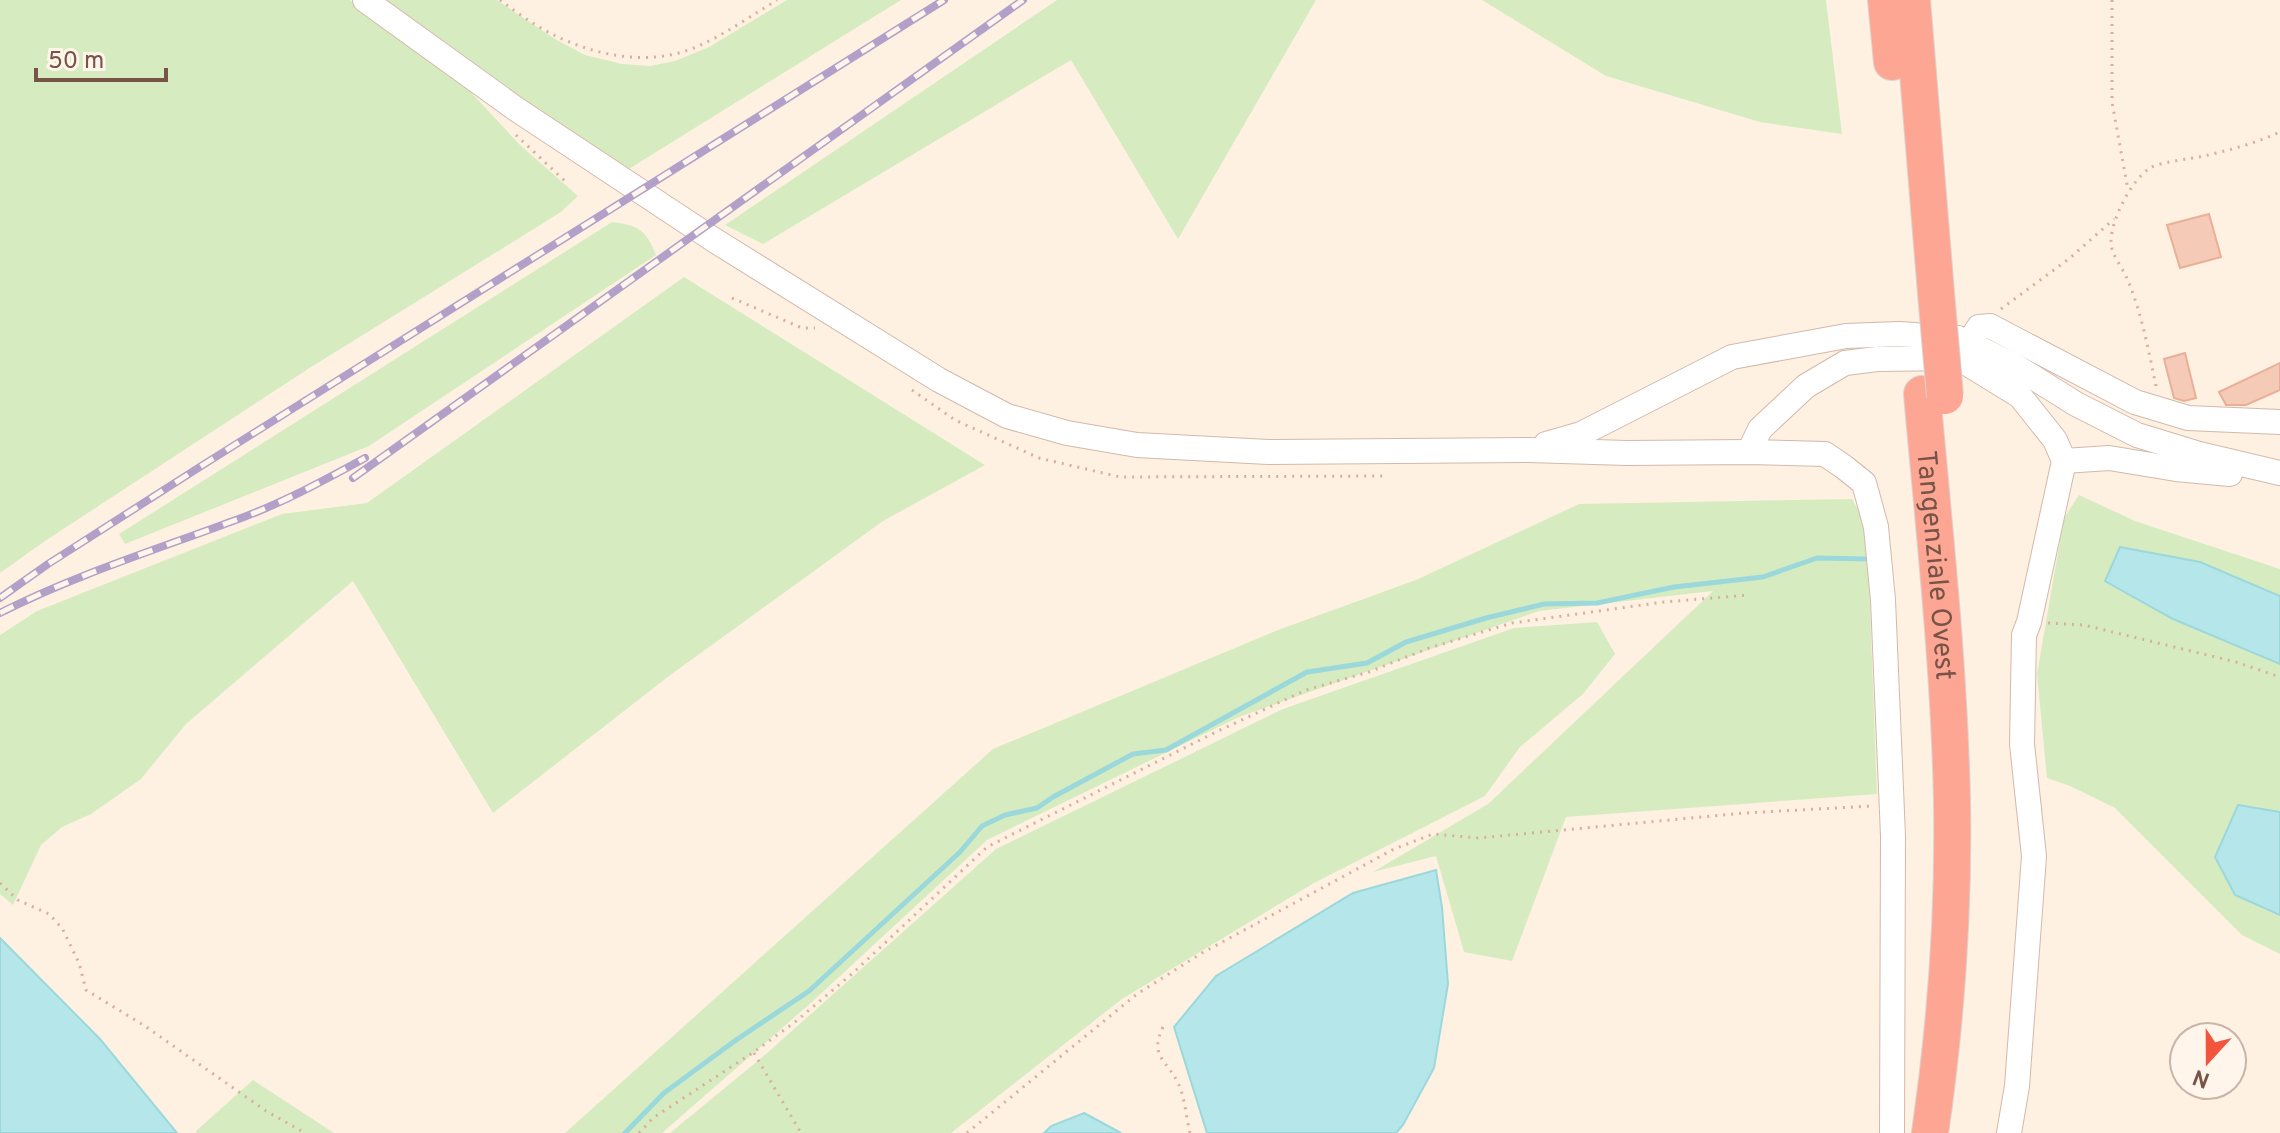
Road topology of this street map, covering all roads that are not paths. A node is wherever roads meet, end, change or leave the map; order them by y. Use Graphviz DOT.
graph roads {
  1 [pos="365,0"];
  2 [pos="1886,0"];
  3 [pos="1912,0"];
  4 [pos="1924,293"];
  5 [pos="1899,334"];
  6 [pos="1968,343"];
  7 [pos="1877,359"];
  8 [pos="1933,395"];
  9 [pos="1607,420"];
  10 [pos="2280,422"];
  11 [pos="1529,450"];
  12 [pos="1749,452"];
  13 [pos="1627,453"];
  14 [pos="2064,461"];
  15 [pos="2280,474"];
  16 [pos="1892,1133"];
  17 [pos="1930,1133"];
  18 [pos="1953,1133"];
  19 [pos="2009,1133"];
  1 -- 11 [label="street"];
  2 -- 4 [label="highway, Tangenziale Ovest"];
  3 -- 4 [label="highway, Tangenziale Ovest"];
  4 -- 8 [label="highway, Tangenziale Ovest, bridge"];
  5 -- 6 [label="street"];
  5 -- 7 [label="street"];
  5 -- 9 [label="street"];
  6 -- 10 [label="street"];
  6 -- 15 [label="street"];
  7 -- 12 [label="street"];
  7 -- 14 [label="street"];
  8 -- 17 [label="highway, Tangenziale Ovest"];
  8 -- 18 [label="highway, Tangenziale Ovest"];
  9 -- 11 [label="street"];
  9 -- 13 [label="street"];
  11 -- 13 [label="street"];
  12 -- 13 [label="street"];
  12 -- 16 [label="street"];
  14 -- 15 [label="street"];
  14 -- 19 [label="street"];
}
